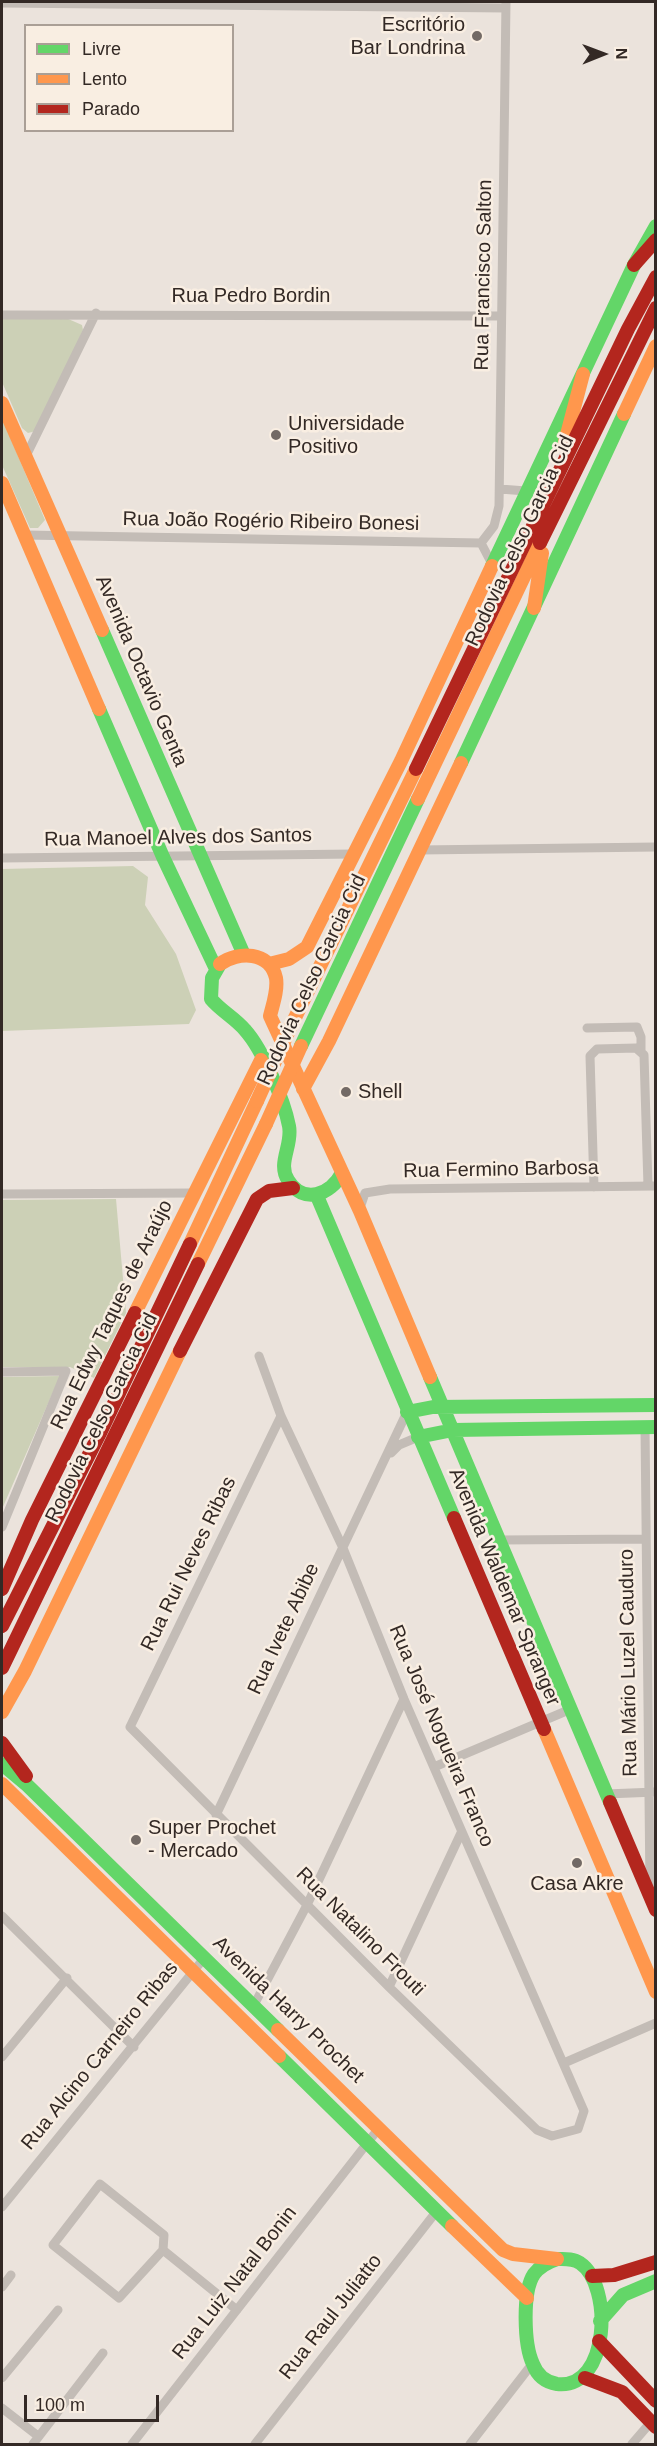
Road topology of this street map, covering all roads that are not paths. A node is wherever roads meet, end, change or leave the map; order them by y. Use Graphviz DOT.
graph roads {
  1 [pos="2,3"];
  2 [pos="506,4"];
  3 [pos="656,226"];
  4 [pos="656,240"];
  5 [pos="634,265"];
  6 [pos="656,277"];
  7 [pos="656,308"];
  8 [pos="96,313"];
  9 [pos="2,315"];
  10 [pos="501,316"];
  11 [pos="656,346"];
  12 [pos="583,374"];
  13 [pos="2,403"];
  14 [pos="26,458"];
  15 [pos="2,483"];
  16 [pos="554,487"];
  17 [pos="500,489"];
  18 [pos="526,491"];
  19 [pos="544,534"];
  20 [pos="25,535"];
  21 [pos="61,535"];
  22 [pos="481,543"];
  23 [pos="492,564"];
  24 [pos="534,608"];
  25 [pos="656,848"];
  26 [pos="420,850"];
  27 [pos="355,854"];
  28 [pos="163,856"];
  29 [pos="199,857"];
  30 [pos="2,858"];
  31 [pos="244,955"];
  32 [pos="268,964"];
  33 [pos="216,969"];
  34 [pos="586,1028"];
  35 [pos="641,1051"];
  36 [pos="261,1060"];
  37 [pos="303,1089"];
  38 [pos="342,1173"];
  39 [pos="652,1186"];
  40 [pos="594,1187"];
  41 [pos="293,1188"];
  42 [pos="194,1193"];
  43 [pos="2,1194"];
  44 [pos="317,1196"];
  45 [pos="360,1211"];
  46 [pos="259,1356"];
  47 [pos="2,1372"];
  48 [pos="656,1405"];
  49 [pos="442,1407"];
  50 [pos="407,1412"];
  51 [pos="281,1416"];
  52 [pos="650,1427"];
  53 [pos="453,1430"];
  54 [pos="418,1437"];
  55 [pos="385,1459"];
  56 [pos="2,1527"];
  57 [pos="645,1539"];
  58 [pos="500,1540"];
  59 [pos="343,1548"];
  60 [pos="2,1589"];
  61 [pos="2,1626"];
  62 [pos="2,1668"];
  63 [pos="404,1699"];
  64 [pos="571,1709"];
  65 [pos="2,1712"];
  66 [pos="541,1722"];
  67 [pos="130,1727"];
  68 [pos="2,1743"];
  69 [pos="2,1764"];
  70 [pos="434,1767"];
  71 [pos="2,1784"];
  72 [pos="33,1791"];
  73 [pos="2,1792"];
  74 [pos="652,1792"];
  75 [pos="606,1794"];
  76 [pos="21,1802"];
  77 [pos="216,1815"];
  78 [pos="461,1833"];
  79 [pos="653,1904"];
  80 [pos="307,1905"];
  81 [pos="2,1916"];
  82 [pos="205,1957"];
  83 [pos="193,1970"];
  84 [pos="67,1978"];
  85 [pos="389,1987"];
  86 [pos="656,1992"];
  87 [pos="254,2005"];
  88 [pos="656,2023"];
  89 [pos="134,2047"];
  90 [pos="2,2057"];
  91 [pos="564,2063"];
  92 [pos="379,2128"];
  93 [pos="578,2129"];
  94 [pos="366,2144"];
  95 [pos="2,2207"];
  96 [pos="436,2212"];
  97 [pos="163,2250"];
  98 [pos="557,2259"];
  99 [pos="656,2262"];
  100 [pos="11,2275"];
  101 [pos="592,2276"];
  102 [pos="656,2281"];
  103 [pos="2,2287"];
  104 [pos="527,2298"];
  105 [pos="58,2310"];
  106 [pos="237,2310"];
  107 [pos="600,2321"];
  108 [pos="599,2341"];
  109 [pos="103,2352"];
  110 [pos="532,2364"];
  111 [pos="2,2378"];
  112 [pos="585,2378"];
  113 [pos="656,2401"];
  114 [pos="2,2408"];
  115 [pos="653,2424"];
  116 [pos="35,2440"];
  117 [pos="132,2445"];
  118 [pos="255,2445"];
  119 [pos="470,2445"];
  120 [pos="632,2445"];
  1 -- 2 [label="street"];
  2 -- 10 [label="street, Rua Francisco Salton"];
  3 -- 5 [label="main road"];
  4 -- 5 [label="main road"];
  5 -- 12 [label="main road"];
  6 -- 16 [label="main road, Rodovia Celso Garcia Cid"];
  7 -- 19 [label="main road, Rodovia Celso Garcia Cid"];
  8 -- 9 [label="street, Rua Pedro Bordin"];
  8 -- 10 [label="street, Rua Pedro Bordin"];
  8 -- 14 [label="street"];
  10 -- 17 [label="street, Rua Francisco Salton"];
  11 -- 24 [label="main road"];
  12 -- 16 [label="main road"];
  12 -- 18 [label="main road"];
  13 -- 14 [label="main road, Avenida Octavio Genta"];
  14 -- 21 [label="main road, Avenida Octavio Genta"];
  15 -- 20 [label="main road"];
  16 -- 61 [label="main road, Rodovia Celso Garcia Cid, bridge"];
  17 -- 18 [label="street"];
  17 -- 22 [label="street, Rua Francisco Salton"];
  18 -- 23 [label="main road"];
  19 -- 24 [label="main road"];
  19 -- 62 [label="main road, Rodovia Celso Garcia Cid, bridge"];
  20 -- 21 [label="street"];
  20 -- 28 [label="main road"];
  21 -- 22 [label="street, Rua João Rogério Ribeiro Bonesi"];
  21 -- 29 [label="main road, Avenida Octavio Genta"];
  22 -- 23 [label="street"];
  23 -- 27 [label="main road"];
  24 -- 26 [label="main road"];
  25 -- 26 [label="street"];
  26 -- 37 [label="main road"];
  27 -- 29 [label="street, Rua Manoel Alves dos Santos"];
  27 -- 32 [label="main road"];
  28 -- 29 [label="street, Rua Manoel Alves dos Santos"];
  28 -- 30 [label="street, Rua Manoel Alves dos Santos"];
  28 -- 33 [label="main road"];
  29 -- 31 [label="main road, Avenida Octavio Genta"];
  31 -- 32 [label="main road"];
  31 -- 33 [label="main road"];
  32 -- 37 [label="main road, Avenida Waldemar Spranger"];
  33 -- 36 [label="main road"];
  34 -- 35 [label="street"];
  35 -- 39 [label="street"];
  35 -- 40 [label="street"];
  36 -- 41 [label="main road"];
  36 -- 42 [label="main road, Rua Edwy Taques de Araújo"];
  37 -- 38 [label="main road, Avenida Waldemar Spranger"];
  38 -- 44 [label="main road"];
  38 -- 45 [label="main road, Avenida Waldemar Spranger"];
  39 -- 40 [label="street, Rua Fermino Barbosa"];
  40 -- 45 [label="street, Rua Fermino Barbosa"];
  41 -- 44 [label="main road"];
  41 -- 65 [label="main road"];
  42 -- 43 [label="street"];
  42 -- 60 [label="main road, Rua Edwy Taques de Araújo"];
  44 -- 50 [label="main road, Avenida Waldemar Spranger"];
  45 -- 49 [label="main road, Avenida Waldemar Spranger"];
  46 -- 51 [label="street, Rua José Nogueira Franco"];
  47 -- 56 [label="street"];
  48 -- 49 [label="main road"];
  49 -- 50 [label="main road"];
  49 -- 53 [label="main road, Avenida Waldemar Spranger"];
  50 -- 54 [label="main road, Avenida Waldemar Spranger"];
  50 -- 55 [label="street, Rua Ivete Abibe"];
  51 -- 59 [label="street, Rua José Nogueira Franco"];
  51 -- 67 [label="street, Rua Rui Neves Ribas"];
  52 -- 53 [label="main road"];
  52 -- 57 [label="street, Rua Mário Luzel Cauduro"];
  53 -- 54 [label="main road"];
  53 -- 58 [label="main road, Avenida Waldemar Spranger"];
  54 -- 55 [label="street, Rua Ivete Abibe"];
  54 -- 66 [label="main road, Avenida Waldemar Spranger"];
  55 -- 59 [label="street, Rua Ivete Abibe"];
  57 -- 58 [label="street"];
  57 -- 74 [label="street, Rua Mário Luzel Cauduro"];
  58 -- 64 [label="main road, Avenida Waldemar Spranger"];
  59 -- 63 [label="street, Rua José Nogueira Franco"];
  59 -- 77 [label="street, Rua Ivete Abibe"];
  63 -- 70 [label="street, Rua José Nogueira Franco"];
  63 -- 80 [label="street"];
  64 -- 66 [label="street"];
  64 -- 75 [label="main road, Avenida Waldemar Spranger"];
  66 -- 70 [label="street"];
  66 -- 86 [label="main road, Avenida Waldemar Spranger"];
  67 -- 77 [label="street, Rua Natalino Frouti"];
  68 -- 72 [label="main road"];
  69 -- 72 [label="main road, Avenida Harry Prochet"];
  70 -- 78 [label="street, Rua José Nogueira Franco"];
  71 -- 76 [label="main road, Avenida Harry Prochet"];
  72 -- 76 [label="main road"];
  72 -- 82 [label="main road, Avenida Harry Prochet"];
  73 -- 76 [label="main road"];
  74 -- 75 [label="street"];
  74 -- 79 [label="street, Rua Mário Luzel Cauduro"];
  75 -- 79 [label="main road, Avenida Waldemar Spranger"];
  76 -- 83 [label="main road, Avenida Harry Prochet"];
  77 -- 80 [label="street, Rua Natalino Frouti"];
  78 -- 85 [label="street"];
  78 -- 91 [label="street, Rua José Nogueira Franco"];
  80 -- 85 [label="street, Rua Natalino Frouti"];
  80 -- 87 [label="street"];
  81 -- 84 [label="street"];
  82 -- 83 [label="street, Rua Alcino Carneiro Ribas"];
  82 -- 87 [label="main road, Avenida Harry Prochet"];
  83 -- 89 [label="street, Rua Alcino Carneiro Ribas"];
  83 -- 94 [label="main road, Avenida Harry Prochet"];
  84 -- 89 [label="street"];
  84 -- 90 [label="street"];
  85 -- 93 [label="street, Rua Natalino Frouti"];
  87 -- 92 [label="main road, Avenida Harry Prochet"];
  88 -- 91 [label="street"];
  89 -- 95 [label="street, Rua Alcino Carneiro Ribas"];
  91 -- 93 [label="street, Rua José Nogueira Franco"];
  92 -- 94 [label="street, Rua Luiz Natal Bonin"];
  92 -- 98 [label="main road, Avenida Harry Prochet"];
  94 -- 96 [label="main road, Avenida Harry Prochet"];
  94 -- 106 [label="street, Rua Luiz Natal Bonin"];
  96 -- 104 [label="main road, Avenida Harry Prochet"];
  96 -- 118 [label="street, Rua Raul Juliatto"];
  97 -- 97 [label="street"];
  97 -- 106 [label="street"];
  98 -- 101 [label="main road"];
  98 -- 104 [label="main road"];
  99 -- 101 [label="main road"];
  100 -- 103 [label="street"];
  101 -- 107 [label="main road"];
  102 -- 107 [label="main road"];
  104 -- 110 [label="main road"];
  105 -- 111 [label="street"];
  106 -- 117 [label="street, Rua Luiz Natal Bonin"];
  107 -- 108 [label="main road"];
  108 -- 112 [label="main road"];
  108 -- 113 [label="main road"];
  109 -- 116 [label="street"];
  110 -- 112 [label="main road"];
  110 -- 119 [label="street"];
  112 -- 115 [label="main road"];
  114 -- 116 [label="street"];
  115 -- 120 [label="street"];
}
